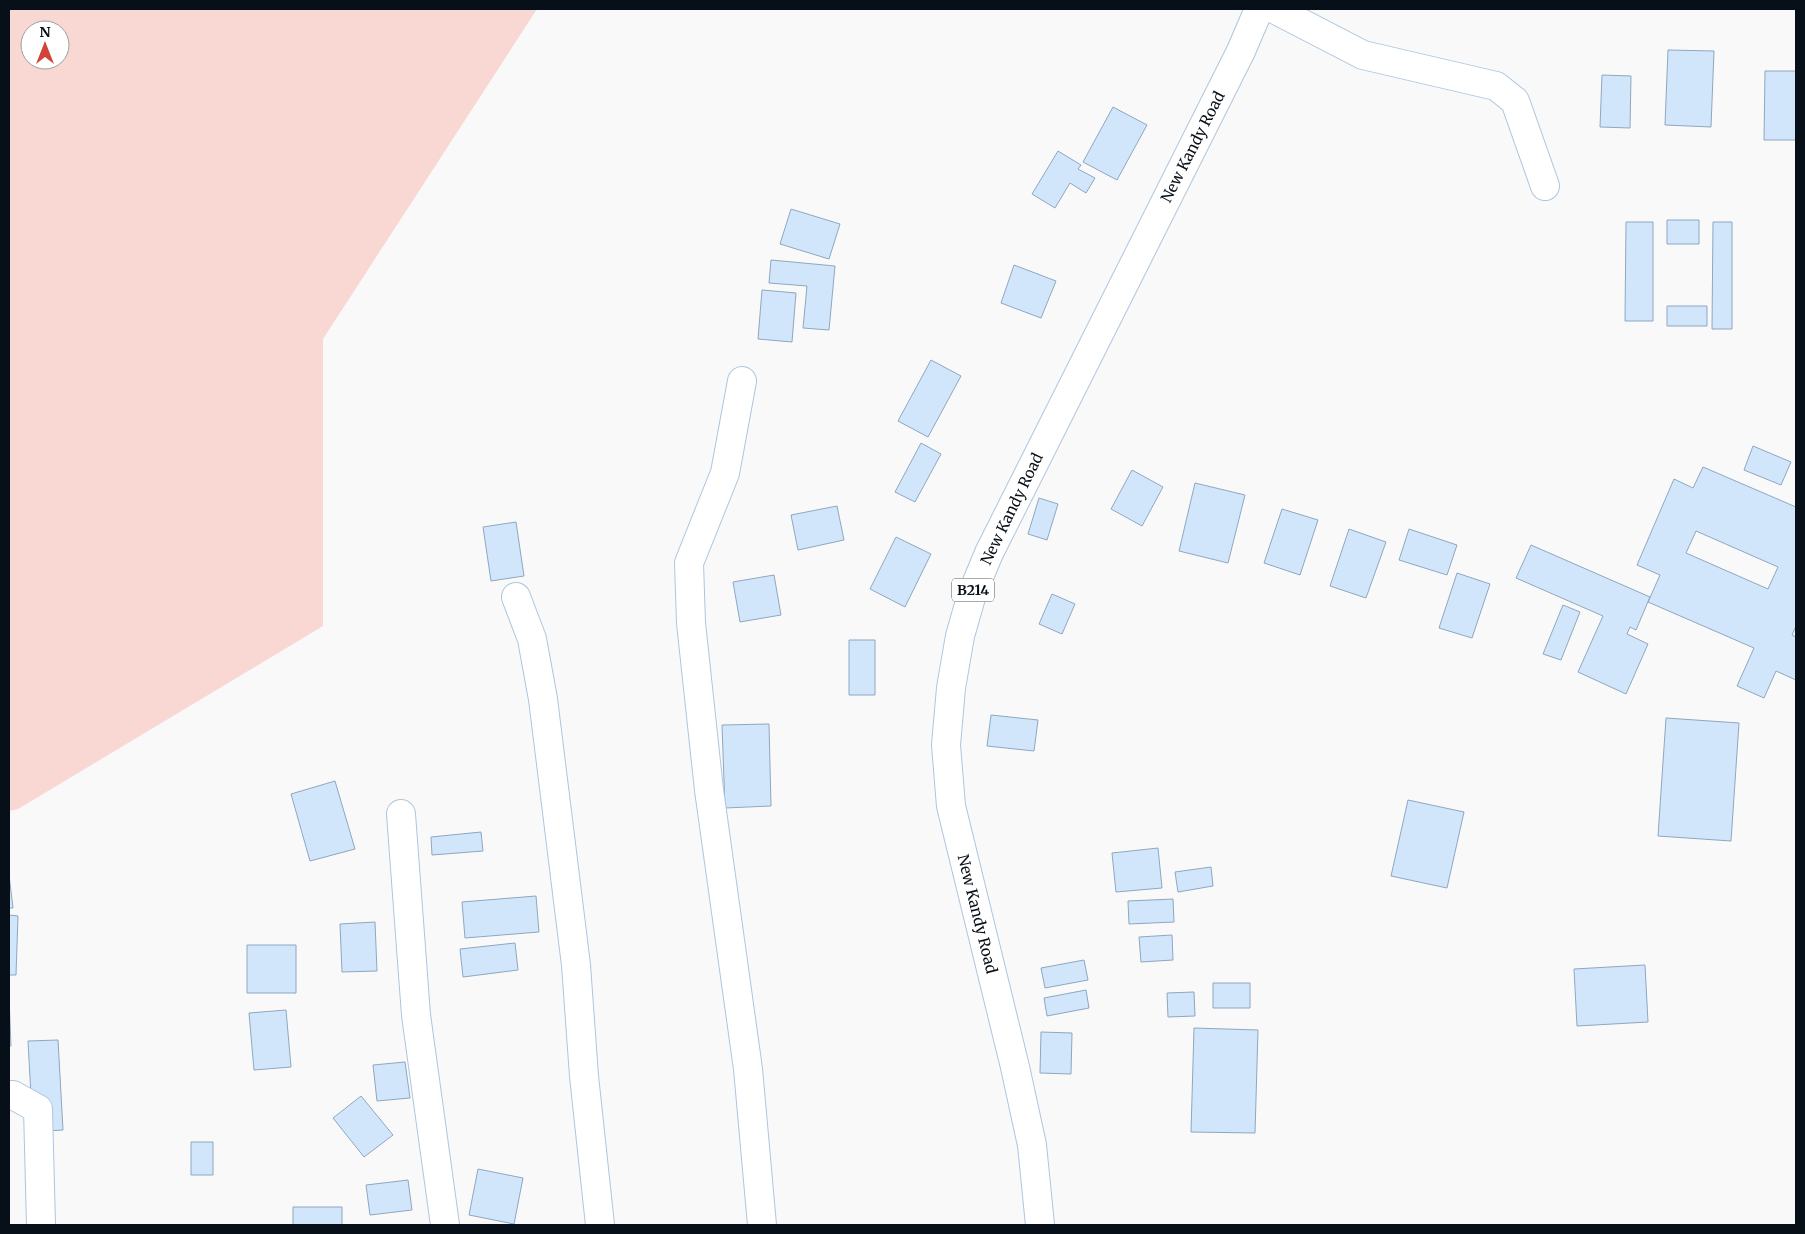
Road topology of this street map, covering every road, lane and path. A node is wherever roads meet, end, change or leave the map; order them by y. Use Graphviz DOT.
graph roads {
  1 [pos="1259,9"];
  2 [pos="1274,9"];
  3 [pos="1545,186"];
  4 [pos="742,381"];
  5 [pos="516,597"];
  6 [pos="401,814"];
  7 [pos="9,1095"];
  8 [pos="41,1225"];
  9 [pos="445,1225"];
  10 [pos="600,1225"];
  11 [pos="762,1225"];
  12 [pos="1040,1225"];
  1 -- 12 [label="street, New Kandy Road / B214"];
  2 -- 3 [label="street"];
  4 -- 11 [label="street"];
  5 -- 10 [label="street"];
  6 -- 9 [label="street"];
  7 -- 8 [label="street"];
}
